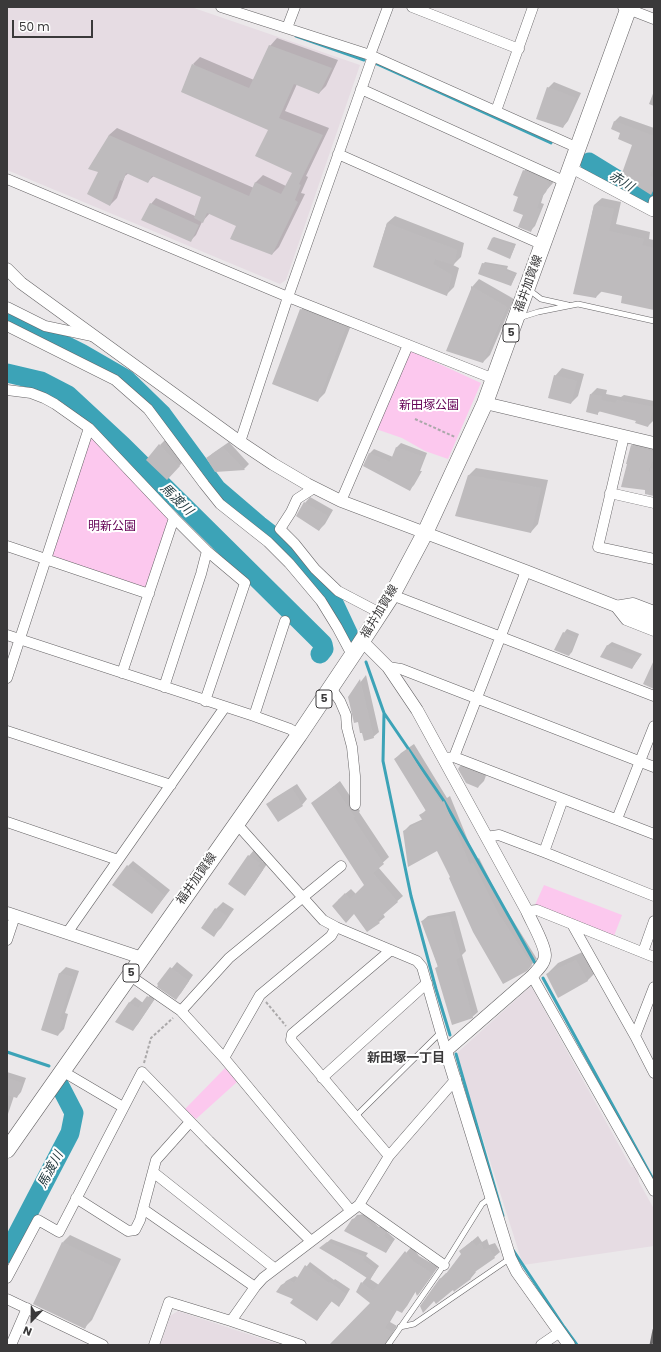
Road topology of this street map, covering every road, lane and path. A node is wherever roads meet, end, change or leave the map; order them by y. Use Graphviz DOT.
graph roads {
  1 [pos="221,7"];
  2 [pos="295,7"];
  3 [pos="388,7"];
  4 [pos="412,7"];
  5 [pos="533,7"];
  6 [pos="627,8"];
  7 [pos="654,19"];
  8 [pos="287,28"];
  9 [pos="519,49"];
  10 [pos="371,56"];
  11 [pos="361,89"];
  12 [pos="496,111"];
  13 [pos="578,148"];
  14 [pos="338,154"];
  15 [pos="569,175"];
  16 [pos="7,179"];
  17 [pos="653,208"];
  18 [pos="543,245"];
  19 [pos="7,269"];
  20 [pos="527,288"];
  21 [pos="288,297"];
  22 [pos="570,306"];
  23 [pos="7,307"];
  24 [pos="516,319"];
  25 [pos="654,321"];
  26 [pos="7,326"];
  27 [pos="94,336"];
  28 [pos="408,345"];
  29 [pos="494,379"];
  30 [pos="7,390"];
  31 [pos="485,403"];
  32 [pos="415,419"];
  33 [pos="89,428"];
  34 [pos="624,436"];
  35 [pos="458,438"];
  36 [pos="240,442"];
  37 [pos="654,443"];
  38 [pos="314,488"];
  39 [pos="610,493"];
  40 [pos="342,501"];
  41 [pos="654,503"];
  42 [pos="174,518"];
  43 [pos="425,533"];
  44 [pos="7,546"];
  45 [pos="207,551"];
  46 [pos="46,559"];
  47 [pos="654,559"];
  48 [pos="526,571"];
  49 [pos="149,594"];
  50 [pos="392,595"];
  51 [pos="615,606"];
  52 [pos="654,611"];
  53 [pos="380,613"];
  54 [pos="285,621"];
  55 [pos="654,621"];
  56 [pos="654,631"];
  57 [pos="7,635"];
  58 [pos="500,636"];
  59 [pos="20,640"];
  60 [pos="357,648"];
  61 [pos="388,667"];
  62 [pos="122,673"];
  63 [pos="7,678"];
  64 [pos="164,687"];
  65 [pos="331,688"];
  66 [pos="654,696"];
  67 [pos="477,699"];
  68 [pos="205,701"];
  69 [pos="224,707"];
  70 [pos="254,716"];
  71 [pos="654,726"];
  72 [pos="7,731"];
  73 [pos="297,738"];
  74 [pos="449,757"];
  75 [pos="640,762"];
  76 [pos="654,767"];
  77 [pos="171,785"];
  78 [pos="563,799"];
  79 [pos="355,805"];
  80 [pos="617,820"];
  81 [pos="7,822"];
  82 [pos="236,823"];
  83 [pos="654,834"];
  84 [pos="486,837"];
  85 [pos="544,852"];
  86 [pos="118,860"];
  87 [pos="341,866"];
  88 [pos="654,895"];
  89 [pos="303,897"];
  90 [pos="527,911"];
  91 [pos="11,915"];
  92 [pos="654,921"];
  93 [pos="572,924"];
  94 [pos="336,927"];
  95 [pos="67,933"];
  96 [pos="7,940"];
  97 [pos="391,950"];
  98 [pos="643,952"];
  99 [pos="654,957"];
  100 [pos="142,958"];
  101 [pos="129,975"];
  102 [pos="532,976"];
  103 [pos="427,983"];
  104 [pos="654,987"];
  105 [pos="260,995"];
  106 [pos="181,1011"];
  107 [pos="441,1032"];
  108 [pos="292,1034"];
  109 [pos="635,1036"];
  110 [pos="446,1051"];
  111 [pos="224,1058"];
  112 [pos="62,1071"];
  113 [pos="142,1072"];
  114 [pos="654,1073"];
  115 [pos="322,1078"];
  116 [pos="456,1079"];
  117 [pos="123,1107"];
  118 [pos="356,1116"];
  119 [pos="190,1122"];
  120 [pos="7,1150"];
  121 [pos="389,1156"];
  122 [pos="153,1172"];
  123 [pos="654,1191"];
  124 [pos="491,1197"];
  125 [pos="76,1198"];
  126 [pos="355,1208"];
  127 [pos="143,1210"];
  128 [pos="311,1241"];
  129 [pos="510,1258"];
  130 [pos="444,1264"];
  131 [pos="274,1268"];
  132 [pos="7,1278"];
  133 [pos="255,1287"];
  134 [pos="7,1299"];
  135 [pos="27,1308"];
  136 [pos="231,1321"];
  137 [pos="400,1328"];
  138 [pos="560,1332"];
  139 [pos="11,1345"];
  140 [pos="103,1345"];
  141 [pos="154,1345"];
  142 [pos="301,1345"];
  143 [pos="388,1345"];
  144 [pos="541,1345"];
  145 [pos="569,1345"];
  1 -- 8 [label="street"];
  2 -- 8 [label="street"];
  3 -- 10 [label="street"];
  4 -- 9 [label="street"];
  5 -- 9 [label="street"];
  6 -- 7 [label="street"];
  6 -- 13 [label="main road, 福井加賀線 / 5"];
  8 -- 10 [label="street"];
  9 -- 12 [label="street"];
  10 -- 11 [label="street"];
  10 -- 12 [label="street"];
  11 -- 14 [label="street"];
  11 -- 15 [label="street"];
  12 -- 13 [label="street"];
  13 -- 15 [label="main road, 福井加賀線 / 5"];
  14 -- 18 [label="street"];
  14 -- 21 [label="street"];
  15 -- 17 [label="street"];
  15 -- 18 [label="main road, 福井加賀線 / 5"];
  16 -- 21 [label="street"];
  18 -- 20 [label="main road, 福井加賀線 / 5"];
  19 -- 27 [label="street"];
  20 -- 22 [label="lane"];
  20 -- 24 [label="main road, 福井加賀線 / 5"];
  21 -- 28 [label="street"];
  21 -- 36 [label="street"];
  22 -- 24 [label="lane"];
  22 -- 25 [label="lane"];
  23 -- 27 [label="street"];
  24 -- 29 [label="main road, 福井加賀線 / 5"];
  26 -- 60 [label="street"];
  27 -- 36 [label="street"];
  28 -- 29 [label="street"];
  28 -- 40 [label="street"];
  29 -- 31 [label="main road, 福井加賀線 / 5"];
  30 -- 33 [label="street"];
  31 -- 34 [label="street"];
  31 -- 43 [label="main road, 福井加賀線 / 5"];
  32 -- 35 [label="path"];
  33 -- 42 [label="street"];
  33 -- 46 [label="street"];
  34 -- 37 [label="street"];
  34 -- 39 [label="street"];
  36 -- 38 [label="street"];
  38 -- 40 [label="street"];
  38 -- 53 [label="street"];
  39 -- 41 [label="street"];
  39 -- 47 [label="street"];
  40 -- 43 [label="street"];
  42 -- 45 [label="street"];
  42 -- 49 [label="street"];
  43 -- 48 [label="street"];
  43 -- 50 [label="main road, 福井加賀線 / 5"];
  44 -- 46 [label="street"];
  45 -- 64 [label="street"];
  45 -- 68 [label="street"];
  46 -- 49 [label="street"];
  46 -- 59 [label="street"];
  48 -- 51 [label="street"];
  48 -- 58 [label="street"];
  49 -- 62 [label="street"];
  50 -- 53 [label="main road, 福井加賀線 / 5"];
  50 -- 58 [label="street"];
  51 -- 52 [label="street"];
  51 -- 55 [label="street"];
  51 -- 56 [label="street"];
  53 -- 60 [label="main road, 福井加賀線 / 5"];
  54 -- 70 [label="street"];
  57 -- 59 [label="street"];
  58 -- 66 [label="street"];
  58 -- 67 [label="street"];
  59 -- 62 [label="street"];
  59 -- 63 [label="street"];
  60 -- 61 [label="street"];
  60 -- 65 [label="main road, 福井加賀線 / 5"];
  61 -- 67 [label="street"];
  61 -- 74 [label="street"];
  62 -- 64 [label="street"];
  64 -- 68 [label="street"];
  65 -- 73 [label="main road, 福井加賀線 / 5"];
  65 -- 79 [label="street"];
  67 -- 74 [label="street"];
  67 -- 75 [label="street"];
  68 -- 69 [label="street"];
  69 -- 70 [label="street"];
  69 -- 77 [label="street"];
  70 -- 73 [label="street"];
  71 -- 75 [label="street"];
  72 -- 77 [label="street"];
  73 -- 82 [label="main road, 福井加賀線 / 5"];
  74 -- 78 [label="street"];
  74 -- 84 [label="street"];
  75 -- 76 [label="street"];
  75 -- 80 [label="street"];
  77 -- 86 [label="street"];
  78 -- 80 [label="street"];
  78 -- 85 [label="street"];
  80 -- 83 [label="street"];
  81 -- 86 [label="street"];
  82 -- 89 [label="street"];
  82 -- 100 [label="main road, 福井加賀線 / 5"];
  84 -- 85 [label="street"];
  84 -- 90 [label="street"];
  85 -- 88 [label="street"];
  86 -- 95 [label="street"];
  87 -- 89 [label="street"];
  89 -- 94 [label="street"];
  89 -- 106 [label="street"];
  90 -- 93 [label="street"];
  90 -- 102 [label="street"];
  91 -- 95 [label="street"];
  91 -- 96 [label="street"];
  92 -- 98 [label="street"];
  93 -- 98 [label="street"];
  93 -- 109 [label="street"];
  94 -- 97 [label="street"];
  94 -- 105 [label="street"];
  95 -- 100 [label="street"];
  97 -- 103 [label="street"];
  97 -- 108 [label="street"];
  98 -- 99 [label="street"];
  100 -- 101 [label="main road, 福井加賀線 / 5"];
  101 -- 106 [label="street"];
  101 -- 112 [label="main road, 福井加賀線 / 5"];
  102 -- 110 [label="street"];
  102 -- 123 [label="street"];
  103 -- 107 [label="street"];
  103 -- 115 [label="street"];
  104 -- 109 [label="street"];
  105 -- 108 [label="path"];
  105 -- 111 [label="street"];
  106 -- 111 [label="street"];
  106 -- 113 [label="path"];
  107 -- 110 [label="street"];
  107 -- 118 [label="lane"];
  108 -- 115 [label="street"];
  109 -- 114 [label="street"];
  110 -- 116 [label="street"];
  111 -- 126 [label="street"];
  112 -- 117 [label="street"];
  112 -- 120 [label="main road, 福井加賀線 / 5"];
  113 -- 117 [label="street"];
  113 -- 119 [label="street"];
  115 -- 118 [label="street"];
  116 -- 121 [label="street"];
  116 -- 124 [label="street"];
  117 -- 125 [label="street"];
  118 -- 121 [label="street"];
  119 -- 122 [label="street"];
  119 -- 128 [label="street"];
  121 -- 126 [label="street"];
  122 -- 127 [label="street"];
  122 -- 131 [label="street"];
  124 -- 129 [label="street"];
  124 -- 130 [label="lane"];
  125 -- 127 [label="street"];
  125 -- 132 [label="street"];
  126 -- 128 [label="street"];
  126 -- 130 [label="street"];
  127 -- 133 [label="street"];
  128 -- 131 [label="street"];
  129 -- 137 [label="lane"];
  129 -- 138 [label="street"];
  130 -- 137 [label="lane"];
  131 -- 133 [label="street"];
  133 -- 136 [label="street"];
  134 -- 135 [label="street"];
  135 -- 139 [label="street"];
  135 -- 140 [label="street"];
  136 -- 141 [label="street"];
  136 -- 142 [label="street"];
  137 -- 143 [label="lane"];
  138 -- 144 [label="street"];
  138 -- 145 [label="street"];
}
